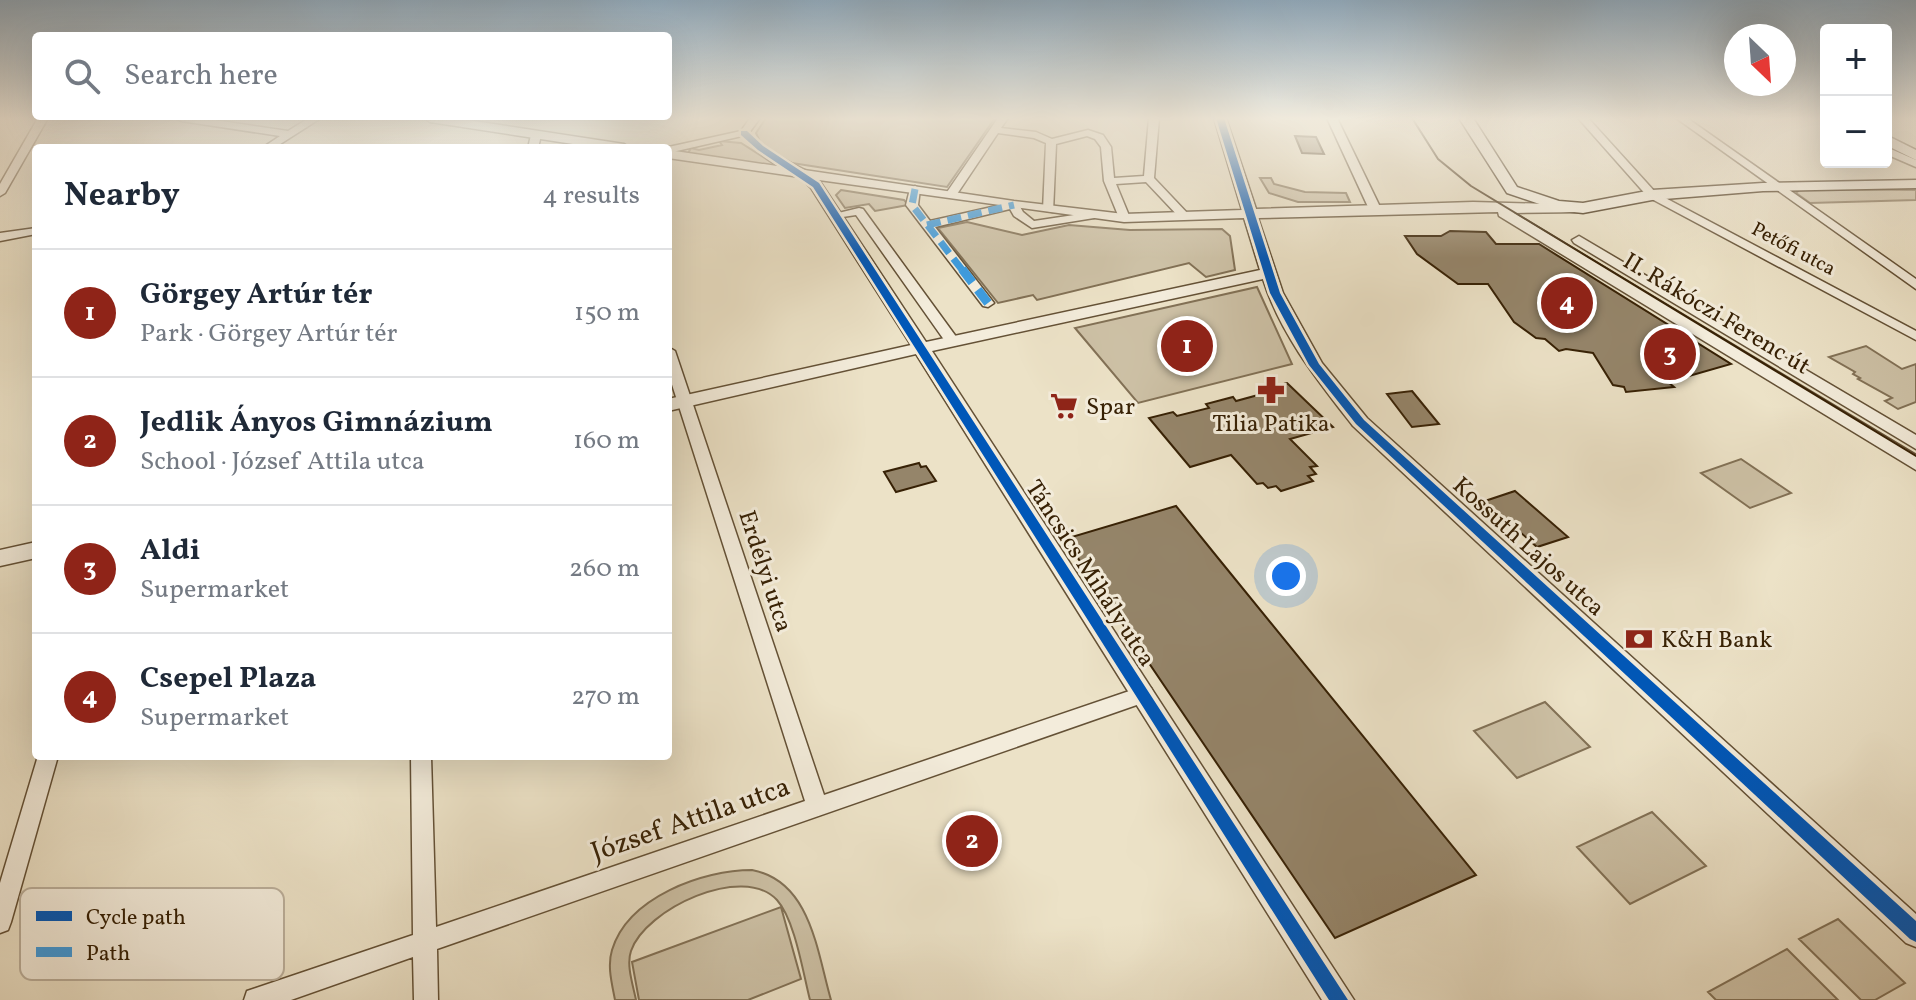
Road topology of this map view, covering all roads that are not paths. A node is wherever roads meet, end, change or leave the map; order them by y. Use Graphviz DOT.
graph roads {
  1 [pos="16,165"];
  2 [pos="762,165"];
  3 [pos="786,165"];
  4 [pos="972,165"];
  5 [pos="1050,165"];
  6 [pos="1108,165"];
  7 [pos="1150,165"];
  8 [pos="1233,165"];
  9 [pos="1354,165"];
  10 [pos="1496,165"];
  11 [pos="1625,165"];
  12 [pos="1748,165"];
  13 [pos="803,173"];
  14 [pos="1149,179"];
  15 [pos="863,181"];
  16 [pos="1109,181"];
  17 [pos="1916,184"];
  18 [pos="1780,187"];
  19 [pos="915,189"];
  20 [pos="1512,190"];
  21 [pos="0,193"];
  22 [pos="951,195"];
  23 [pos="1652,195"];
  24 [pos="826,200"];
  25 [pos="1014,205"];
  26 [pos="1473,206"];
  27 [pos="1583,208"];
  28 [pos="1375,209"];
  29 [pos="1049,210"];
  30 [pos="1562,211"];
  31 [pos="1250,213"];
  32 [pos="1524,213"];
  33 [pos="836,215"];
  34 [pos="1094,215"];
  35 [pos="1184,216"];
  36 [pos="1124,218"];
  37 [pos="927,225"];
  38 [pos="1561,229"];
  39 [pos="32,232"];
  40 [pos="0,237"];
  41 [pos="1269,273"];
  42 [pos="1916,285"];
  43 [pos="988,303"];
  44 [pos="1916,336"];
  45 [pos="952,341"];
  46 [pos="921,348"];
  47 [pos="672,374"];
  48 [pos="677,403"];
  49 [pos="1916,443"];
  50 [pos="1916,464"];
  51 [pos="32,551"];
  52 [pos="0,558"];
  53 [pos="1144,694"];
  54 [pos="47,760"];
  55 [pos="421,760"];
  56 [pos="817,807"];
  57 [pos="0,922"];
  58 [pos="1916,933"];
  59 [pos="425,941"];
  60 [pos="256,1000"];
  61 [pos="426,1000"];
  62 [pos="1339,1000"];
  1 -- 21 [label="street"];
  2 -- 13 [label="street"];
  3 -- 13 [label="street"];
  4 -- 22 [label="street"];
  5 -- 29 [label="street"];
  6 -- 16 [label="street"];
  7 -- 14 [label="street"];
  8 -- 31 [label="street, Kossuth Lajos utca"];
  9 -- 28 [label="street"];
  10 -- 20 [label="main road, II. Rákóczi Ferenc út"];
  11 -- 23 [label="street"];
  12 -- 18 [label="street, Petőfi utca"];
  13 -- 15 [label="street"];
  13 -- 24 [label="street, Táncsics Mihály utca"];
  14 -- 16 [label="street"];
  14 -- 35 [label="street"];
  15 -- 19 [label="street"];
  15 -- 24 [label="street"];
  16 -- 36 [label="street"];
  17 -- 18 [label="main road"];
  18 -- 23 [label="main road"];
  18 -- 42 [label="street, Petőfi utca"];
  19 -- 22 [label="street"];
  19 -- 37 [label="street"];
  20 -- 26 [label="street"];
  20 -- 27 [label="main road"];
  20 -- 32 [label="street, II. Rákóczi Ferenc út"];
  22 -- 25 [label="street"];
  23 -- 27 [label="main road"];
  23 -- 44 [label="street, Petőfi utca"];
  24 -- 33 [label="street, Táncsics Mihály utca"];
  25 -- 29 [label="street"];
  25 -- 34 [label="street"];
  25 -- 37 [label="street"];
  26 -- 28 [label="street"];
  26 -- 32 [label="street"];
  27 -- 30 [label="street"];
  28 -- 31 [label="street"];
  29 -- 34 [label="street"];
  30 -- 32 [label="street"];
  30 -- 38 [label="street"];
  31 -- 35 [label="street"];
  31 -- 41 [label="street, Kossuth Lajos utca"];
  32 -- 38 [label="street, II. Rákóczi Ferenc út"];
  32 -- 50 [label="street, II. Rákóczi Ferenc út"];
  33 -- 45 [label="street"];
  33 -- 46 [label="street, Táncsics Mihály utca"];
  34 -- 36 [label="street"];
  35 -- 36 [label="street"];
  37 -- 43 [label="street"];
  38 -- 49 [label="street, II. Rákóczi Ferenc út"];
  39 -- 40 [label="street"];
  41 -- 45 [label="street"];
  41 -- 58 [label="street, Kossuth Lajos utca"];
  45 -- 46 [label="street"];
  46 -- 48 [label="street"];
  46 -- 53 [label="street, Táncsics Mihály utca"];
  47 -- 48 [label="street, Erdélyi utca"];
  48 -- 56 [label="street, Erdélyi utca"];
  51 -- 52 [label="street"];
  53 -- 56 [label="street, József Attila utca"];
  53 -- 62 [label="street, Táncsics Mihály utca"];
  54 -- 57 [label="street"];
  55 -- 59 [label="street"];
  56 -- 59 [label="street, József Attila utca"];
  59 -- 60 [label="street, József Attila utca"];
  59 -- 61 [label="street"];
}
